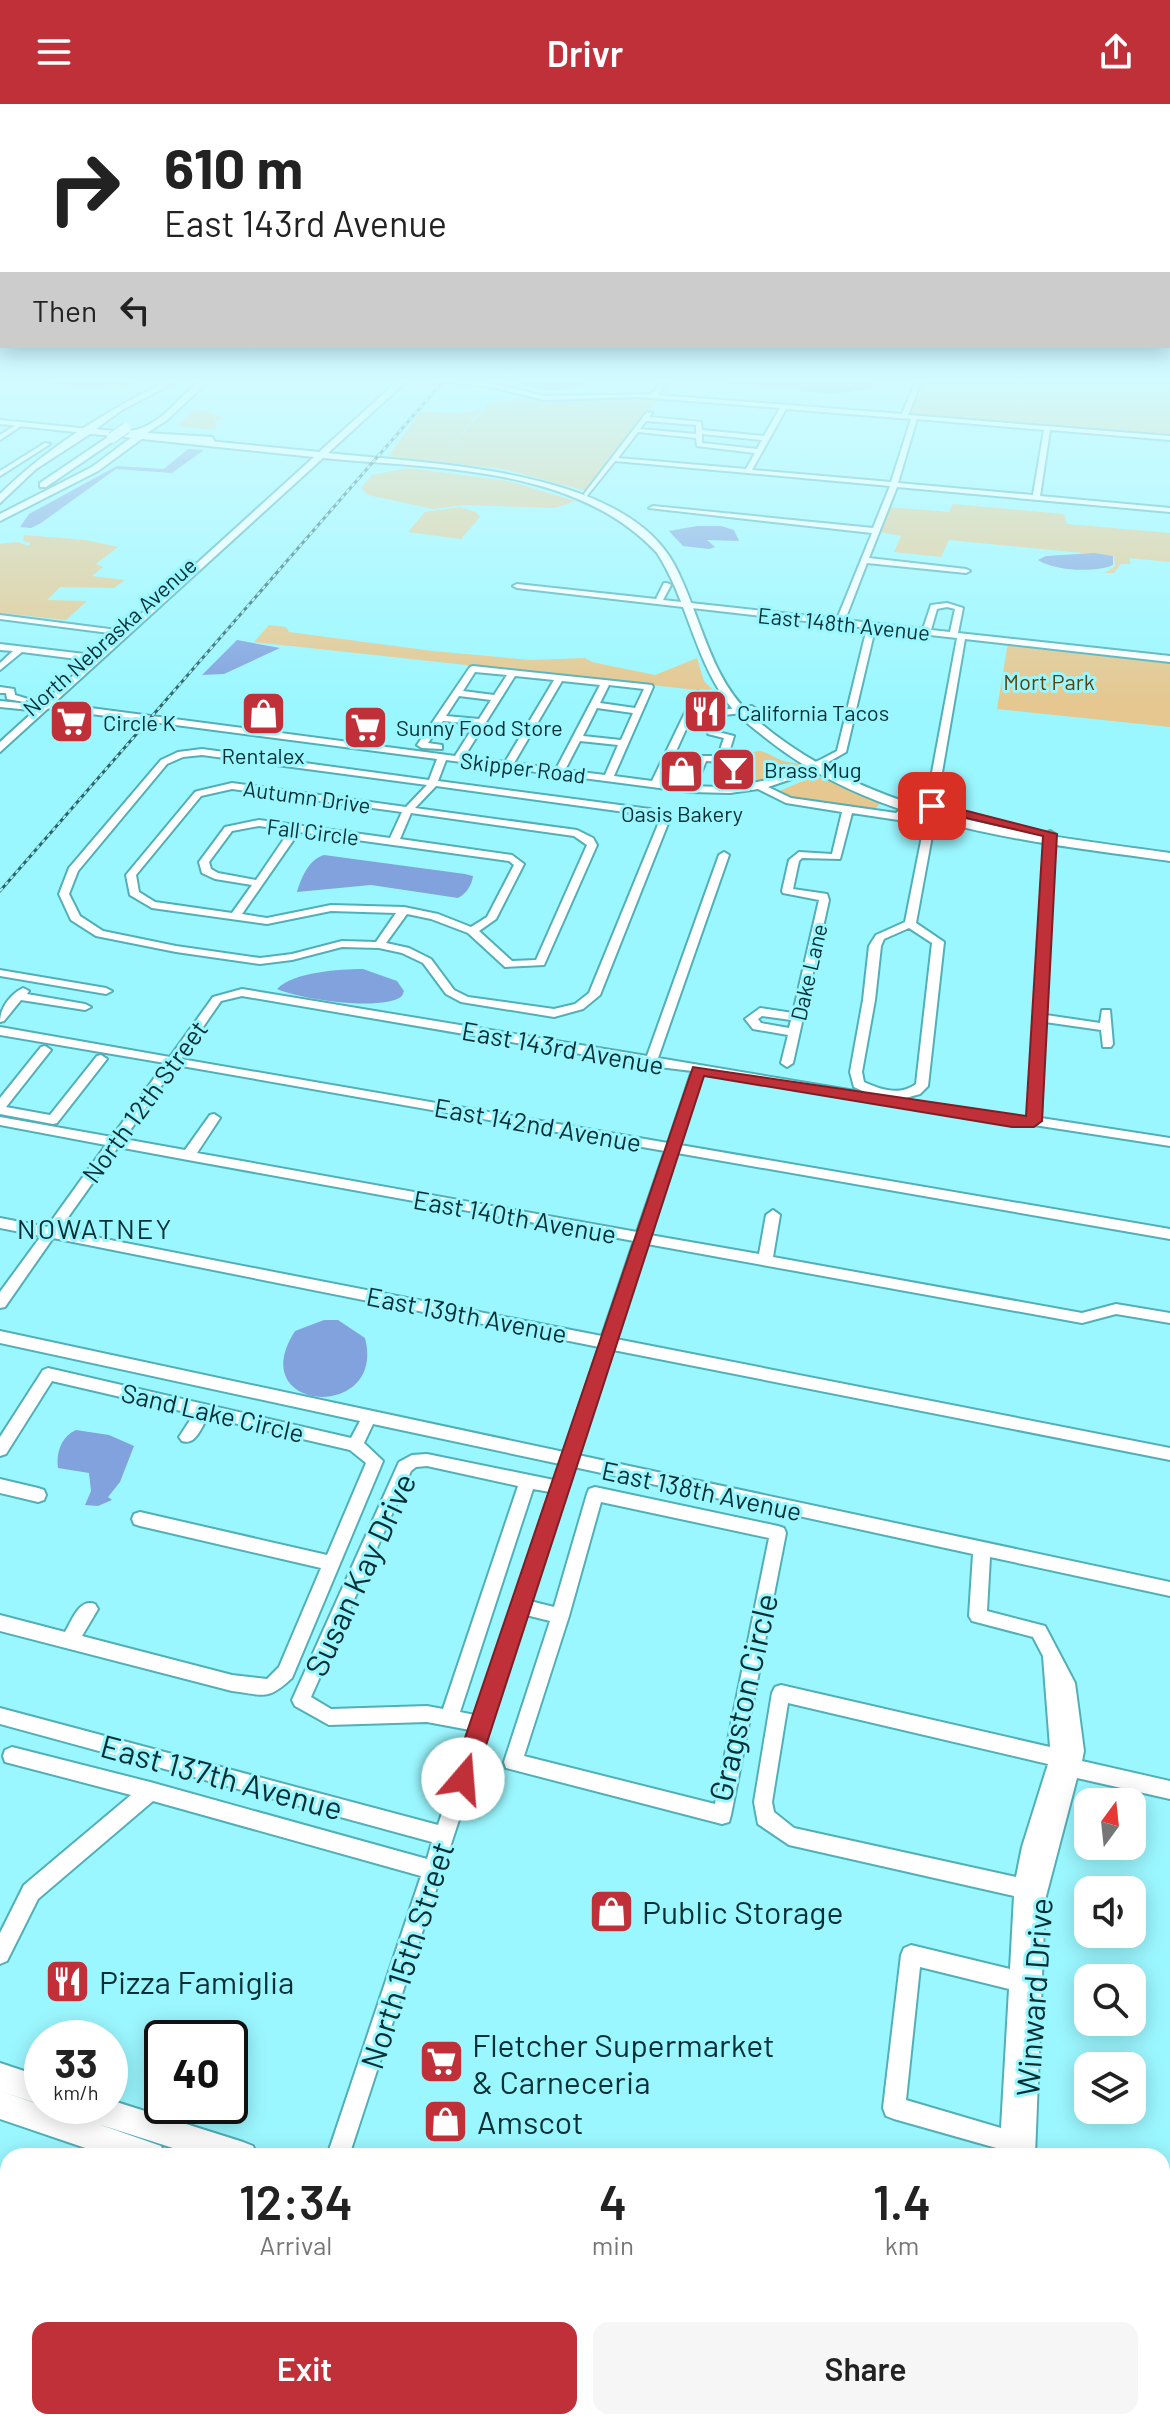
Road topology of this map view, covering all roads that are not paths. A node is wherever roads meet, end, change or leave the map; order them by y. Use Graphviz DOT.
graph roads {
  1 [pos="15,486"];
  2 [pos="30,486"];
  3 [pos="45,486"];
  4 [pos="60,486"];
  5 [pos="280,486"];
  6 [pos="537,486"];
  7 [pos="553,486"];
  8 [pos="592,486"];
  9 [pos="893,486"];
  10 [pos="912,486"];
  11 [pos="1038,486"];
  12 [pos="586,495"];
  13 [pos="1036,497"];
  14 [pos="0,503"];
  15 [pos="653,508"];
  16 [pos="1170,510"];
  17 [pos="0,516"];
  18 [pos="877,531"];
  19 [pos="864,560"];
  20 [pos="966,571"];
  21 [pos="667,585"];
  22 [pos="517,586"];
  23 [pos="658,602"];
  24 [pos="692,606"];
  25 [pos="0,617"];
  26 [pos="840,622"];
  27 [pos="872,626"];
  28 [pos="926,631"];
  29 [pos="120,632"];
  30 [pos="957,635"];
  31 [pos="0,647"];
  32 [pos="21,649"];
  33 [pos="85,657"];
  34 [pos="1170,659"];
  35 [pos="0,667"];
  36 [pos="513,672"];
  37 [pos="560,677"];
  38 [pos="606,682"];
  39 [pos="0,690"];
  40 [pos="457,693"];
  41 [pos="698,694"];
  42 [pos="497,698"];
  43 [pos="0,704"];
  44 [pos="38,704"];
  45 [pos="708,704"];
  46 [pos="594,705"];
  47 [pos="746,710"];
  48 [pos="638,711"];
  49 [pos="720,713"];
  50 [pos="440,718"];
  51 [pos="481,722"];
  52 [pos="0,735"];
  53 [pos="577,738"];
  54 [pos="624,743"];
  55 [pos="0,748"];
  56 [pos="420,749"];
  57 [pos="454,756"];
  58 [pos="819,763"];
  59 [pos="508,765"];
  60 [pos="563,767"];
  61 [pos="610,774"];
  62 [pos="658,780"];
  63 [pos="436,783"];
  64 [pos="762,787"];
  65 [pos="690,789"];
  66 [pos="913,804"];
  67 [pos="848,809"];
  68 [pos="412,810"];
  69 [pos="899,816"];
  70 [pos="296,829"];
  71 [pos="1050,837"];
  72 [pos="399,842"];
  73 [pos="1165,853"];
  74 [pos="724,855"];
  75 [pos="256,883"];
  76 [pos="404,910"];
  77 [pos="235,917"];
  78 [pos="910,924"];
  79 [pos="472,931"];
  80 [pos="379,945"];
  81 [pos="0,973"];
  82 [pos="33,979"];
  83 [pos="106,991"];
  84 [pos="242,992"];
  85 [pos="18,996"];
  86 [pos="85,1007"];
  87 [pos="1106,1012"];
  88 [pos="798,1017"];
  89 [pos="0,1018"];
  90 [pos="1040,1018"];
  91 [pos="1106,1027"];
  92 [pos="0,1031"];
  93 [pos="794,1032"];
  94 [pos="1107,1044"];
  95 [pos="45,1050"];
  96 [pos="101,1059"];
  97 [pos="173,1060"];
  98 [pos="651,1062"];
  99 [pos="787,1063"];
  100 [pos="698,1070"];
  101 [pos="0,1108"];
  102 [pos="214,1118"];
  103 [pos="0,1121"];
  104 [pos="1034,1121"];
  105 [pos="113,1142"];
  106 [pos="1170,1142"];
  107 [pos="673,1147"];
  108 [pos="188,1156"];
  109 [pos="773,1215"];
  110 [pos="0,1223"];
  111 [pos="50,1233"];
  112 [pos="1170,1234"];
  113 [pos="642,1239"];
  114 [pos="765,1260"];
  115 [pos="0,1303"];
  116 [pos="1170,1318"];
  117 [pos="0,1337"];
  118 [pos="609,1341"];
  119 [pos="86,1354"];
  120 [pos="70,1378"];
  121 [pos="204,1410"];
  122 [pos="369,1417"];
  123 [pos="187,1437"];
  124 [pos="355,1445"];
  125 [pos="0,1450"];
  126 [pos="1170,1454"];
  127 [pos="568,1461"];
  128 [pos="528,1481"];
  129 [pos="0,1486"];
  130 [pos="560,1488"];
  131 [pos="38,1495"];
  132 [pos="140,1519"];
  133 [pos="982,1550"];
  134 [pos="333,1564"];
  135 [pos="1170,1589"];
  136 [pos="520,1606"];
  137 [pos="89,1609"];
  138 [pos="560,1616"];
  139 [pos="0,1623"];
  140 [pos="70,1640"];
  141 [pos="0,1716"];
  142 [pos="449,1718"];
  143 [pos="481,1724"];
  144 [pos="12,1756"];
  145 [pos="1065,1763"];
  146 [pos="1170,1790"];
  147 [pos="150,1791"];
  148 [pos="444,1836"];
  149 [pos="433,1870"];
  150 [pos="1031,1891"];
  151 [pos="0,1954"];
  152 [pos="1026,1984"];
  153 [pos="0,2077"];
  154 [pos="24,2085"];
  155 [pos="0,2105"];
  156 [pos="128,2120"];
  157 [pos="127,2148"];
  158 [pos="218,2148"];
  159 [pos="341,2148"];
  160 [pos="1012,2148"];
  161 [pos="1018,2148"];
  1 -- 14 [label="highway"];
  2 -- 14 [label="highway"];
  3 -- 17 [label="highway"];
  4 -- 17 [label="highway"];
  5 -- 29 [label="main road, North Nebraska Avenue"];
  6 -- 24 [label="main road"];
  7 -- 12 [label="main road"];
  8 -- 12 [label="street"];
  9 -- 18 [label="street"];
  10 -- 13 [label="street"];
  11 -- 13 [label="street"];
  12 -- 24 [label="main road"];
  13 -- 16 [label="street"];
  15 -- 18 [label="street"];
  18 -- 19 [label="street"];
  19 -- 20 [label="street"];
  19 -- 26 [label="street"];
  21 -- 23 [label="street"];
  22 -- 23 [label="street, East 148th Avenue"];
  23 -- 24 [label="street, East 148th Avenue"];
  24 -- 26 [label="street, East 148th Avenue"];
  24 -- 47 [label="main road"];
  25 -- 29 [label="street"];
  26 -- 27 [label="street, East 148th Avenue"];
  27 -- 28 [label="street, East 148th Avenue"];
  27 -- 58 [label="street"];
  28 -- 30 [label="street, East 148th Avenue"];
  28 -- 30 [label="street"];
  29 -- 33 [label="main road, North Nebraska Avenue"];
  29 -- 44 [label="main road, North Nebraska Avenue"];
  30 -- 34 [label="street, East 148th Avenue"];
  30 -- 66 [label="street"];
  31 -- 32 [label="street"];
  32 -- 33 [label="street"];
  32 -- 35 [label="street"];
  33 -- 44 [label="main road, North Nebraska Avenue"];
  36 -- 37 [label="street"];
  36 -- 40 [label="street"];
  36 -- 42 [label="street"];
  37 -- 38 [label="street"];
  37 -- 59 [label="street"];
  38 -- 46 [label="street"];
  38 -- 48 [label="street"];
  39 -- 44 [label="street"];
  40 -- 42 [label="street"];
  40 -- 50 [label="street"];
  41 -- 62 [label="street"];
  42 -- 51 [label="street"];
  43 -- 44 [label="street"];
  44 -- 52 [label="main road, North Nebraska Avenue"];
  44 -- 55 [label="main road, North Nebraska Avenue"];
  44 -- 56 [label="street, Skipper Road"];
  45 -- 49 [label="street"];
  46 -- 48 [label="street"];
  46 -- 53 [label="street"];
  47 -- 49 [label="street"];
  47 -- 58 [label="main road"];
  48 -- 54 [label="street"];
  49 -- 65 [label="street"];
  50 -- 51 [label="street"];
  50 -- 56 [label="street"];
  51 -- 57 [label="street"];
  53 -- 54 [label="street"];
  53 -- 60 [label="street"];
  54 -- 61 [label="street"];
  56 -- 57 [label="street, Skipper Road"];
  56 -- 57 [label="street"];
  57 -- 59 [label="street, Skipper Road"];
  57 -- 63 [label="street"];
  58 -- 64 [label="street"];
  58 -- 66 [label="main road"];
  59 -- 60 [label="street, Skipper Road"];
  60 -- 61 [label="street, Skipper Road"];
  61 -- 62 [label="street, Skipper Road"];
  62 -- 65 [label="street"];
  63 -- 68 [label="street"];
  63 -- 80 [label="street"];
  63 -- 80 [label="street"];
  64 -- 65 [label="street"];
  64 -- 67 [label="street"];
  66 -- 69 [label="street"];
  66 -- 71 [label="main road"];
  67 -- 69 [label="street"];
  67 -- 88 [label="street, Dake Lane"];
  68 -- 72 [label="street"];
  68 -- 77 [label="street, Autumn Drive"];
  68 -- 79 [label="street, Autumn Drive"];
  69 -- 78 [label="street"];
  70 -- 72 [label="street, Fall Circle"];
  70 -- 75 [label="street"];
  70 -- 75 [label="street, Fall Circle"];
  71 -- 73 [label="main road"];
  71 -- 90 [label="street"];
  72 -- 79 [label="street, Fall Circle"];
  74 -- 98 [label="street"];
  75 -- 77 [label="street"];
  76 -- 77 [label="street, Autumn Drive"];
  76 -- 79 [label="street, Autumn Drive"];
  76 -- 80 [label="street"];
  78 -- 78 [label="street"];
  81 -- 82 [label="street"];
  82 -- 83 [label="street"];
  82 -- 85 [label="street"];
  84 -- 97 [label="street, North 12th Street"];
  84 -- 98 [label="street, East 143rd Avenue"];
  85 -- 86 [label="street"];
  85 -- 89 [label="street"];
  87 -- 91 [label="street"];
  88 -- 93 [label="street, Dake Lane"];
  88 -- 93 [label="street"];
  90 -- 91 [label="street"];
  90 -- 104 [label="street"];
  91 -- 94 [label="street"];
  92 -- 97 [label="street, East 142nd Avenue"];
  93 -- 99 [label="street, Dake Lane"];
  95 -- 101 [label="street"];
  96 -- 101 [label="street"];
  97 -- 105 [label="street, North 12th Street"];
  97 -- 107 [label="street, East 142nd Avenue"];
  98 -- 100 [label="street, East 143rd Avenue"];
  100 -- 104 [label="street, East 143rd Avenue"];
  100 -- 107 [label="street, North 15th Street"];
  102 -- 108 [label="street"];
  103 -- 105 [label="street, East 140th Avenue"];
  104 -- 106 [label="street, East 143rd Avenue"];
  105 -- 108 [label="street, East 140th Avenue"];
  105 -- 111 [label="street, North 12th Street"];
  107 -- 112 [label="street, East 142nd Avenue"];
  107 -- 113 [label="street, North 15th Street"];
  108 -- 113 [label="street, East 140th Avenue"];
  109 -- 114 [label="street"];
  110 -- 111 [label="street, East 139th Avenue"];
  111 -- 115 [label="street, North 12th Street"];
  111 -- 118 [label="street, East 139th Avenue"];
  113 -- 114 [label="street, East 140th Avenue"];
  113 -- 118 [label="street, North 15th Street"];
  114 -- 116 [label="street, East 140th Avenue"];
  117 -- 119 [label="street, East 138th Avenue"];
  118 -- 126 [label="street, East 139th Avenue"];
  118 -- 127 [label="street, North 15th Street"];
  119 -- 120 [label="street"];
  119 -- 122 [label="street, East 138th Avenue"];
  120 -- 121 [label="street, Sand Lake Circle"];
  120 -- 125 [label="street"];
  121 -- 123 [label="street"];
  121 -- 124 [label="street, Sand Lake Circle"];
  122 -- 124 [label="street"];
  122 -- 127 [label="street, East 138th Avenue"];
  124 -- 134 [label="street"];
  127 -- 130 [label="street, North 15th Street"];
  127 -- 133 [label="street, East 138th Avenue"];
  128 -- 130 [label="street, Susan Kay Drive"];
  128 -- 142 [label="street"];
  128 -- 142 [label="street, Susan Kay Drive"];
  129 -- 131 [label="street"];
  130 -- 136 [label="street, North 15th Street"];
  132 -- 134 [label="street"];
  133 -- 135 [label="street, East 138th Avenue"];
  133 -- 145 [label="street, Winward Drive"];
  134 -- 140 [label="street"];
  136 -- 138 [label="street"];
  136 -- 143 [label="street, North 15th Street"];
  137 -- 140 [label="street"];
  138 -- 138 [label="street, Gragston Circle"];
  139 -- 140 [label="street"];
  141 -- 148 [label="street, East 137th Avenue"];
  142 -- 143 [label="street, Susan Kay Drive"];
  143 -- 148 [label="street, North 15th Street"];
  144 -- 147 [label="street"];
  145 -- 146 [label="street"];
  145 -- 150 [label="street, Winward Drive"];
  145 -- 150 [label="street"];
  147 -- 149 [label="street"];
  147 -- 151 [label="street"];
  148 -- 149 [label="street, North 15th Street"];
  149 -- 159 [label="street, North 15th Street"];
  150 -- 152 [label="street, Winward Drive"];
  152 -- 160 [label="street"];
  152 -- 161 [label="street, Winward Drive"];
  153 -- 154 [label="main road"];
  155 -- 157 [label="main road"];
  156 -- 158 [label="main road"];
}
